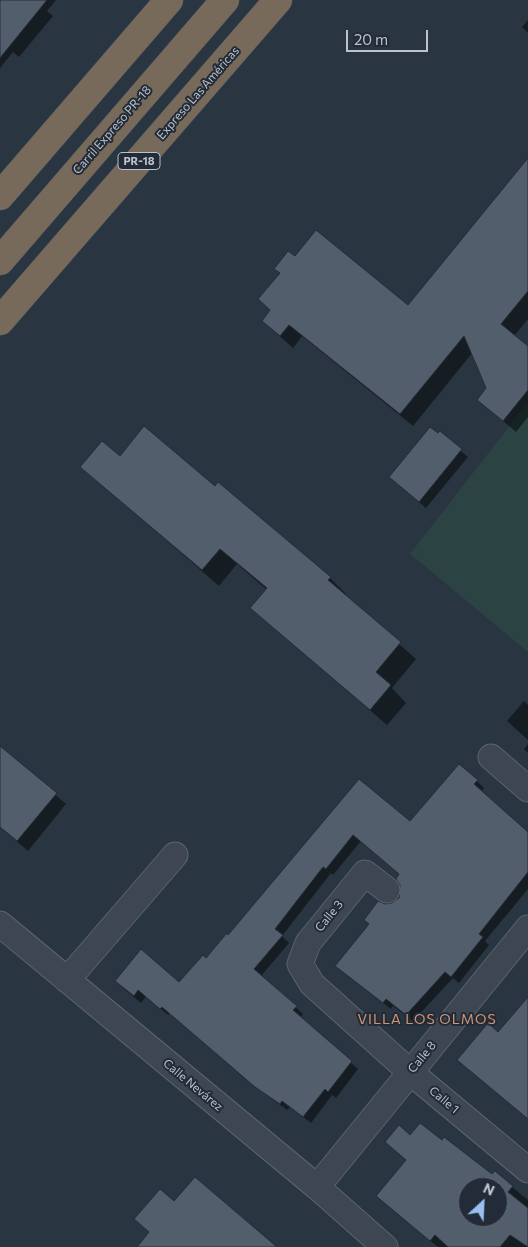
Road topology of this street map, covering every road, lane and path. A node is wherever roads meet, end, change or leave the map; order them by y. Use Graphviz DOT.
graph roads {
  1 [pos="169,0"];
  2 [pos="225,0"];
  3 [pos="278,0"];
  4 [pos="0,196"];
  5 [pos="0,261"];
  6 [pos="0,322"];
  7 [pos="491,757"];
  8 [pos="528,789"];
  9 [pos="174,855"];
  10 [pos="386,890"];
  11 [pos="0,924"];
  12 [pos="528,928"];
  13 [pos="300,964"];
  14 [pos="67,980"];
  15 [pos="410,1072"];
  16 [pos="528,1170"];
  17 [pos="317,1188"];
  18 [pos="385,1247"];
  1 -- 4 [label="highway"];
  2 -- 5 [label="highway, Carril Expreso PR-18"];
  3 -- 6 [label="highway, Expreso Las Américas / PR-18"];
  7 -- 8 [label="street"];
  9 -- 14 [label="street"];
  10 -- 13 [label="street, Calle 3"];
  11 -- 14 [label="street, Calle Nevárez"];
  12 -- 15 [label="street, Calle 8"];
  13 -- 15 [label="street, Calle 1"];
  14 -- 17 [label="street, Calle Nevárez"];
  15 -- 16 [label="street, Calle 1"];
  15 -- 17 [label="street, Calle 8"];
  17 -- 18 [label="street, Calle Nevárez"];
}
